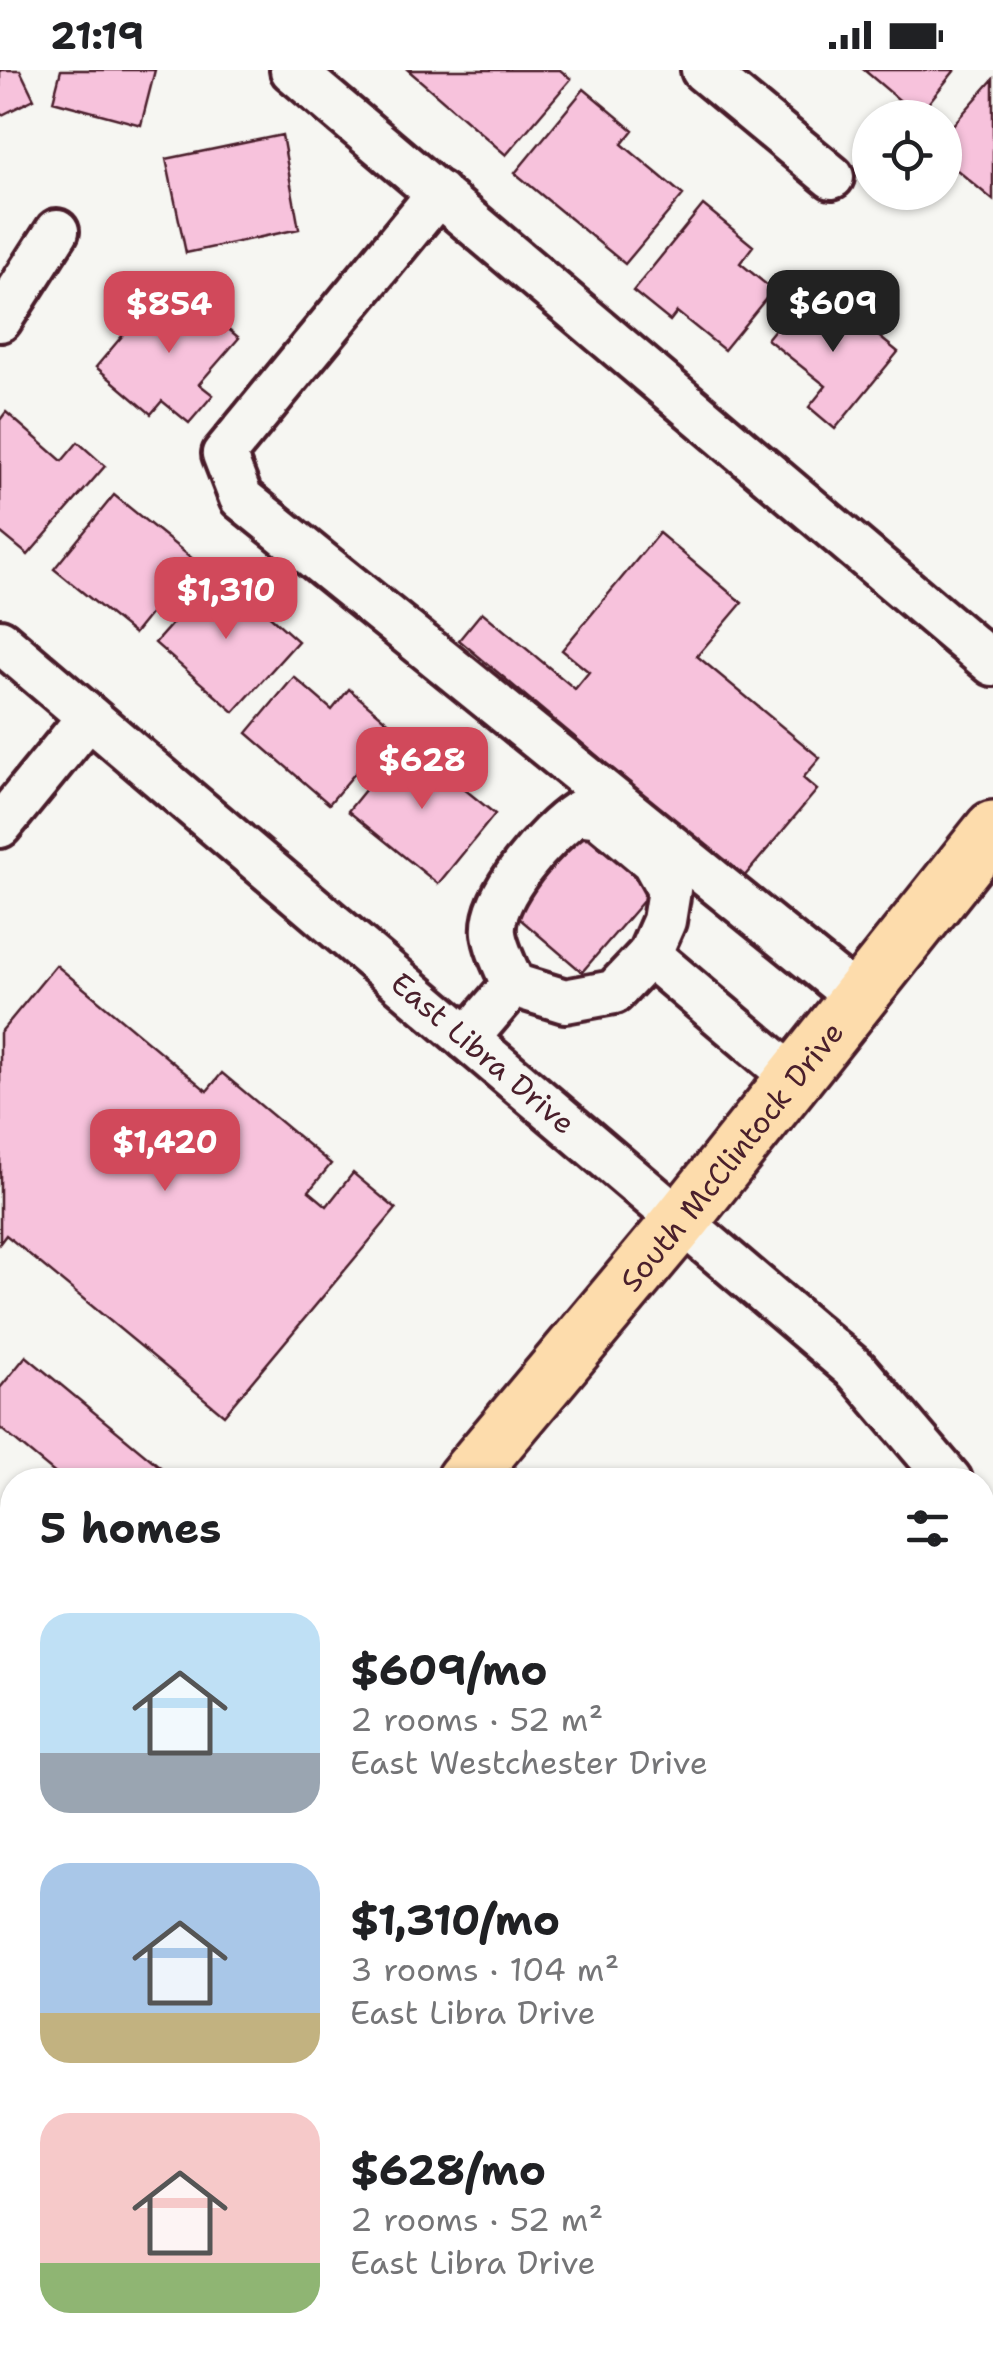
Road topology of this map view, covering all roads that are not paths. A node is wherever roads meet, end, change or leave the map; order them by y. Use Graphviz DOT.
graph roads {
  1 [pos="292,70"];
  2 [pos="704,70"];
  3 [pos="832,178"];
  4 [pos="439,193"];
  5 [pos="57,232"];
  6 [pos="0,320"];
  7 [pos="0,641"];
  8 [pos="993,664"];
  9 [pos="89,717"];
  10 [pos="0,826"];
  11 [pos="993,830"];
  12 [pos="649,955"];
  13 [pos="513,985"];
  14 [pos="858,998"];
  15 [pos="468,1039"];
  16 [pos="794,1078"];
  17 [pos="679,1223"];
  18 [pos="474,1468"];
  19 [pos="940,1468"];
  1 -- 4 [label="street"];
  2 -- 3 [label="street"];
  4 -- 8 [label="street"];
  4 -- 14 [label="street"];
  5 -- 6 [label="street"];
  7 -- 9 [label="street, East Libra Drive"];
  9 -- 10 [label="street"];
  9 -- 15 [label="street, East Libra Drive"];
  11 -- 14 [label="main road, South McClintock Drive"];
  12 -- 13 [label="street"];
  12 -- 13 [label="street"];
  12 -- 16 [label="street"];
  13 -- 15 [label="street"];
  14 -- 16 [label="main road, South McClintock Drive"];
  15 -- 17 [label="street, East Libra Drive"];
  16 -- 17 [label="main road, South McClintock Drive"];
  17 -- 18 [label="main road, South McClintock Drive"];
  17 -- 19 [label="street, East Libra Drive"];
}
